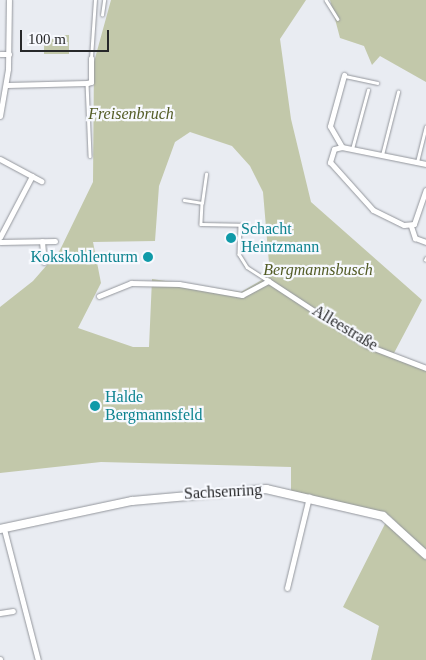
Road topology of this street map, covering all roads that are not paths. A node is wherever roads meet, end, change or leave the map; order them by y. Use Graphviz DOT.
graph roads {
  1 [pos="9,0"];
  2 [pos="96,0"];
  3 [pos="104,0"];
  4 [pos="326,0"];
  5 [pos="102,15"];
  6 [pos="338,19"];
  7 [pos="0,54"];
  8 [pos="9,54"];
  9 [pos="91,58"];
  10 [pos="344,75"];
  11 [pos="87,83"];
  12 [pos="377,83"];
  13 [pos="6,85"];
  14 [pos="368,90"];
  15 [pos="398,92"];
  16 [pos="0,116"];
  17 [pos="426,127"];
  18 [pos="342,147"];
  19 [pos="352,149"];
  20 [pos="382,155"];
  21 [pos="90,156"];
  22 [pos="0,159"];
  23 [pos="417,162"];
  24 [pos="426,164"];
  25 [pos="206,174"];
  26 [pos="32,176"];
  27 [pos="41,180"];
  28 [pos="426,190"];
  29 [pos="184,200"];
  30 [pos="202,203"];
  31 [pos="411,226"];
  32 [pos="0,237"];
  33 [pos="55,240"];
  34 [pos="42,241"];
  35 [pos="0,242"];
  36 [pos="426,242"];
  37 [pos="44,262"];
  38 [pos="267,280"];
  39 [pos="99,296"];
  40 [pos="426,368"];
  41 [pos="309,496"];
  42 [pos="2,529"];
  43 [pos="426,554"];
  44 [pos="287,588"];
  45 [pos="13,611"];
  46 [pos="0,613"];
  47 [pos="38,660"];
  1 -- 8 [label="street"];
  2 -- 9 [label="lane"];
  3 -- 5 [label="lane"];
  4 -- 6 [label="lane"];
  7 -- 8 [label="street"];
  8 -- 13 [label="street"];
  9 -- 11 [label="street"];
  10 -- 12 [label="lane"];
  10 -- 18 [label="street"];
  11 -- 13 [label="street"];
  11 -- 21 [label="lane"];
  13 -- 16 [label="street"];
  14 -- 19 [label="lane"];
  15 -- 20 [label="lane"];
  17 -- 23 [label="lane"];
  18 -- 19 [label="street"];
  18 -- 31 [label="street"];
  19 -- 20 [label="street"];
  20 -- 23 [label="street"];
  22 -- 26 [label="street"];
  23 -- 24 [label="street"];
  25 -- 30 [label="lane"];
  26 -- 27 [label="street"];
  26 -- 32 [label="street"];
  28 -- 31 [label="street"];
  29 -- 30 [label="lane"];
  30 -- 38 [label="lane"];
  31 -- 36 [label="street"];
  33 -- 34 [label="street"];
  34 -- 35 [label="street"];
  34 -- 37 [label="street"];
  38 -- 39 [label="street"];
  38 -- 40 [label="street, Alleestraße"];
  41 -- 42 [label="street, Sachsenring"];
  41 -- 43 [label="street, Sachsenring"];
  41 -- 44 [label="street"];
  42 -- 47 [label="street, Sachsenring"];
  45 -- 46 [label="street"];
}
